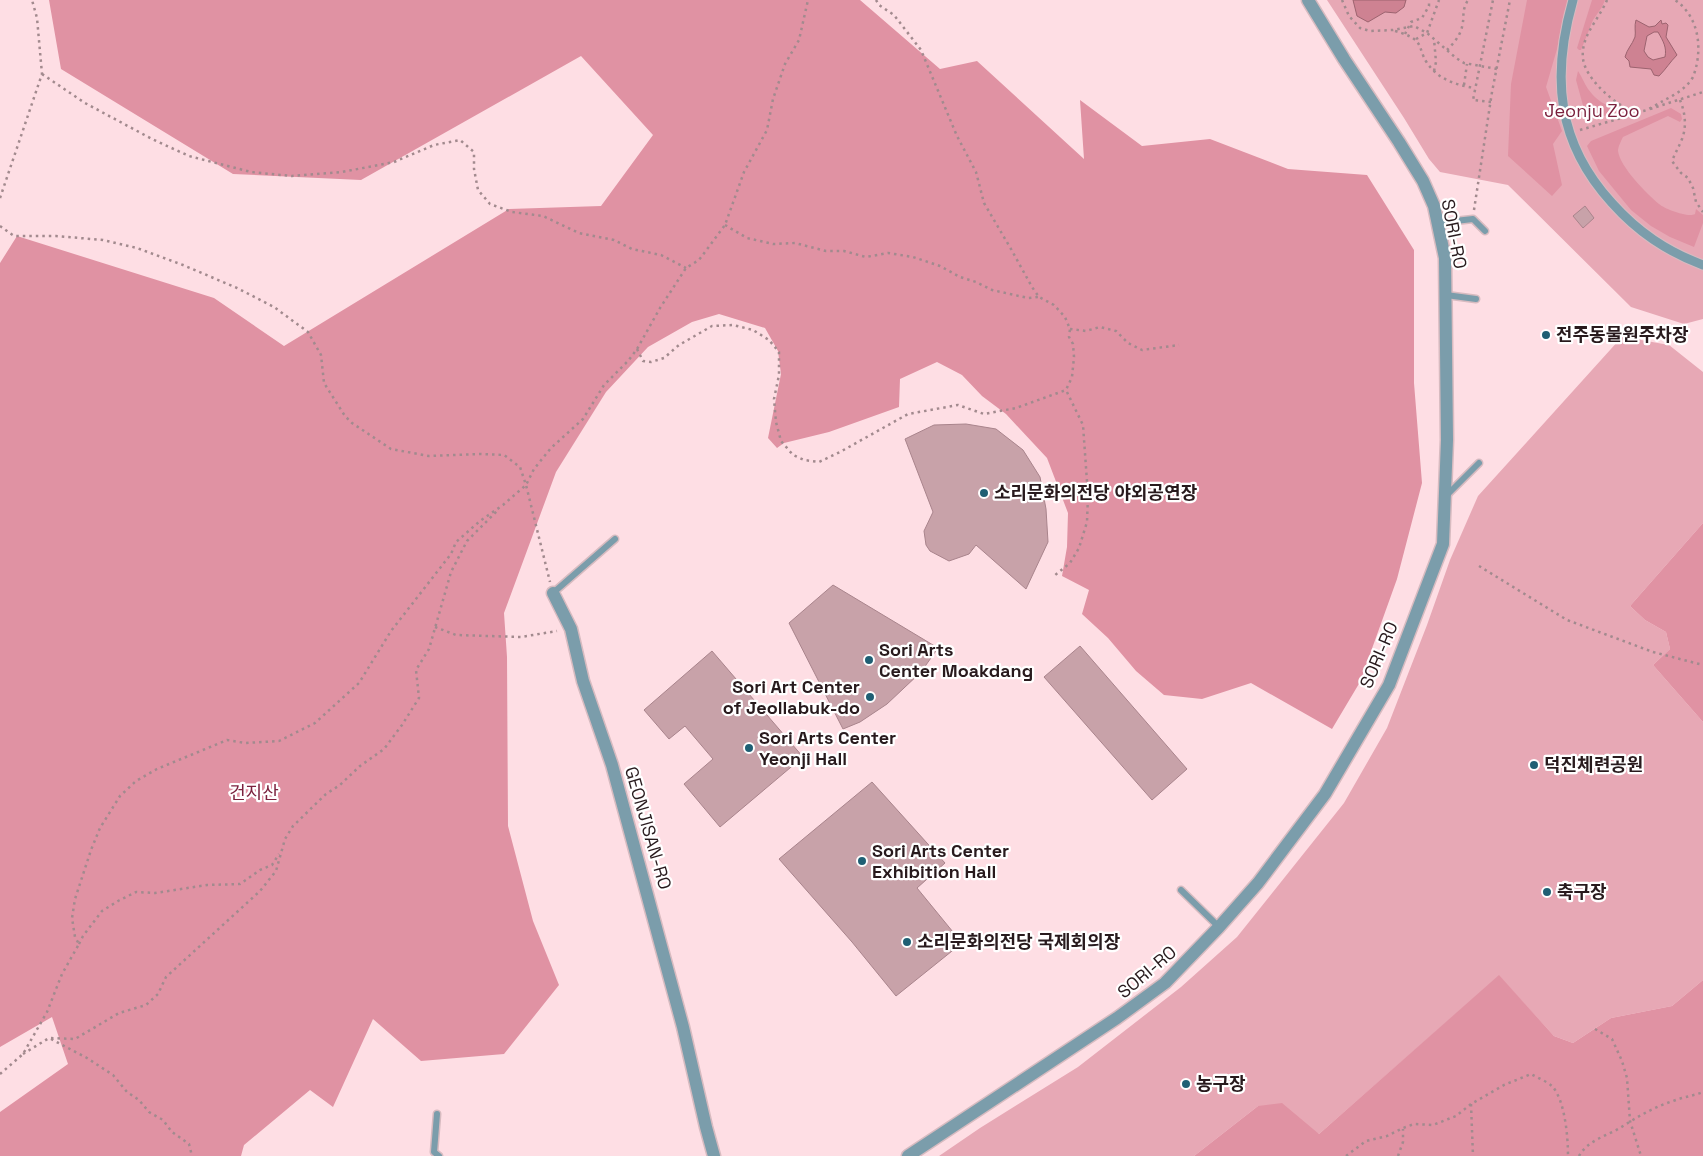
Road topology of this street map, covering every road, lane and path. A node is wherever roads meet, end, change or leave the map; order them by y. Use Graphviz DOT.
graph roads {
  1 [pos="32,0"];
  2 [pos="808,0"];
  3 [pos="876,0"];
  4 [pos="1308,0"];
  5 [pos="1342,0"];
  6 [pos="1429,0"];
  7 [pos="1438,0"];
  8 [pos="1468,0"];
  9 [pos="1493,0"];
  10 [pos="1510,0"];
  11 [pos="1572,0"];
  12 [pos="1607,0"];
  13 [pos="1675,0"];
  14 [pos="1409,26"];
  15 [pos="1393,30"];
  16 [pos="1427,33"];
  17 [pos="1405,34"];
  18 [pos="1416,39"];
  19 [pos="1434,39"];
  20 [pos="1447,50"];
  21 [pos="1467,64"];
  22 [pos="1480,66"];
  23 [pos="1496,69"];
  24 [pos="1434,71"];
  25 [pos="42,74"];
  26 [pos="1464,85"];
  27 [pos="1475,88"];
  28 [pos="1703,92"];
  29 [pos="1680,100"];
  30 [pos="1490,102"];
  31 [pos="1642,111"];
  32 [pos="1569,134"];
  33 [pos="0,198"];
  34 [pos="1703,212"];
  35 [pos="1473,219"];
  36 [pos="1438,223"];
  37 [pos="725,225"];
  38 [pos="0,226"];
  39 [pos="1485,231"];
  40 [pos="1703,265"];
  41 [pos="686,268"];
  42 [pos="1446,295"];
  43 [pos="1039,297"];
  44 [pos="1476,299"];
  45 [pos="1070,329"];
  46 [pos="1179,345"];
  47 [pos="637,350"];
  48 [pos="1066,390"];
  49 [pos="1479,463"];
  50 [pos="526,485"];
  51 [pos="1445,498"];
  52 [pos="503,505"];
  53 [pos="615,540"];
  54 [pos="1479,566"];
  55 [pos="1054,576"];
  56 [pos="553,593"];
  57 [pos="435,627"];
  58 [pos="571,629"];
  59 [pos="1703,665"];
  60 [pos="280,852"];
  61 [pos="1181,890"];
  62 [pos="1219,928"];
  63 [pos="79,944"];
  64 [pos="1595,1030"];
  65 [pos="49,1038"];
  66 [pos="8,1067"];
  67 [pos="0,1074"];
  68 [pos="1703,1092"];
  69 [pos="1471,1104"];
  70 [pos="437,1114"];
  71 [pos="1630,1121"];
  72 [pos="1403,1128"];
  73 [pos="192,1156"];
  74 [pos="439,1156"];
  75 [pos="714,1156"];
  76 [pos="908,1156"];
  77 [pos="1346,1156"];
  78 [pos="1398,1156"];
  79 [pos="1473,1156"];
  80 [pos="1568,1156"];
  81 [pos="1578,1156"];
  82 [pos="1641,1156"];
  1 -- 25 [label="path"];
  2 -- 37 [label="path"];
  3 -- 43 [label="path"];
  4 -- 36 [label="street, SORI-RO"];
  5 -- 15 [label="path"];
  6 -- 14 [label="path"];
  7 -- 16 [label="path"];
  8 -- 20 [label="path"];
  9 -- 22 [label="path"];
  10 -- 23 [label="path"];
  11 -- 32 [label="street"];
  12 -- 31 [label="path"];
  13 -- 31 [label="path"];
  14 -- 15 [label="path"];
  14 -- 16 [label="path"];
  14 -- 17 [label="path"];
  15 -- 17 [label="path"];
  16 -- 18 [label="path"];
  16 -- 19 [label="path"];
  17 -- 18 [label="path"];
  18 -- 24 [label="path"];
  19 -- 20 [label="path"];
  19 -- 24 [label="path"];
  20 -- 21 [label="path"];
  21 -- 22 [label="path"];
  21 -- 26 [label="path"];
  22 -- 23 [label="path"];
  22 -- 27 [label="path"];
  23 -- 30 [label="path"];
  24 -- 26 [label="path"];
  25 -- 33 [label="path"];
  25 -- 41 [label="path"];
  26 -- 27 [label="path"];
  27 -- 30 [label="path"];
  28 -- 29 [label="path"];
  29 -- 31 [label="path"];
  29 -- 34 [label="path"];
  30 -- 35 [label="path"];
  31 -- 32 [label="path"];
  32 -- 40 [label="street"];
  35 -- 36 [label="lane"];
  35 -- 39 [label="lane"];
  36 -- 42 [label="street, SORI-RO"];
  37 -- 41 [label="path"];
  37 -- 43 [label="path"];
  38 -- 50 [label="path"];
  41 -- 47 [label="path"];
  42 -- 44 [label="lane"];
  42 -- 51 [label="street, SORI-RO"];
  43 -- 45 [label="path"];
  45 -- 46 [label="path"];
  45 -- 48 [label="path"];
  47 -- 48 [label="path"];
  47 -- 50 [label="path"];
  48 -- 55 [label="path"];
  49 -- 51 [label="lane"];
  50 -- 52 [label="path"];
  50 -- 56 [label="path"];
  51 -- 62 [label="street, SORI-RO"];
  52 -- 57 [label="path"];
  52 -- 63 [label="path"];
  53 -- 56 [label="lane"];
  54 -- 59 [label="path"];
  56 -- 58 [label="street, GEONJISAN-RO"];
  57 -- 58 [label="path"];
  57 -- 60 [label="path"];
  58 -- 75 [label="street, GEONJISAN-RO"];
  60 -- 63 [label="path"];
  60 -- 65 [label="path"];
  61 -- 62 [label="lane"];
  62 -- 76 [label="street, SORI-RO"];
  63 -- 66 [label="path"];
  64 -- 71 [label="path"];
  65 -- 66 [label="path"];
  65 -- 73 [label="path"];
  66 -- 67 [label="path"];
  68 -- 71 [label="path"];
  69 -- 72 [label="path"];
  69 -- 79 [label="path"];
  69 -- 80 [label="path"];
  70 -- 74 [label="lane"];
  71 -- 81 [label="path"];
  71 -- 82 [label="path"];
  72 -- 77 [label="path"];
  72 -- 78 [label="path"];
}
